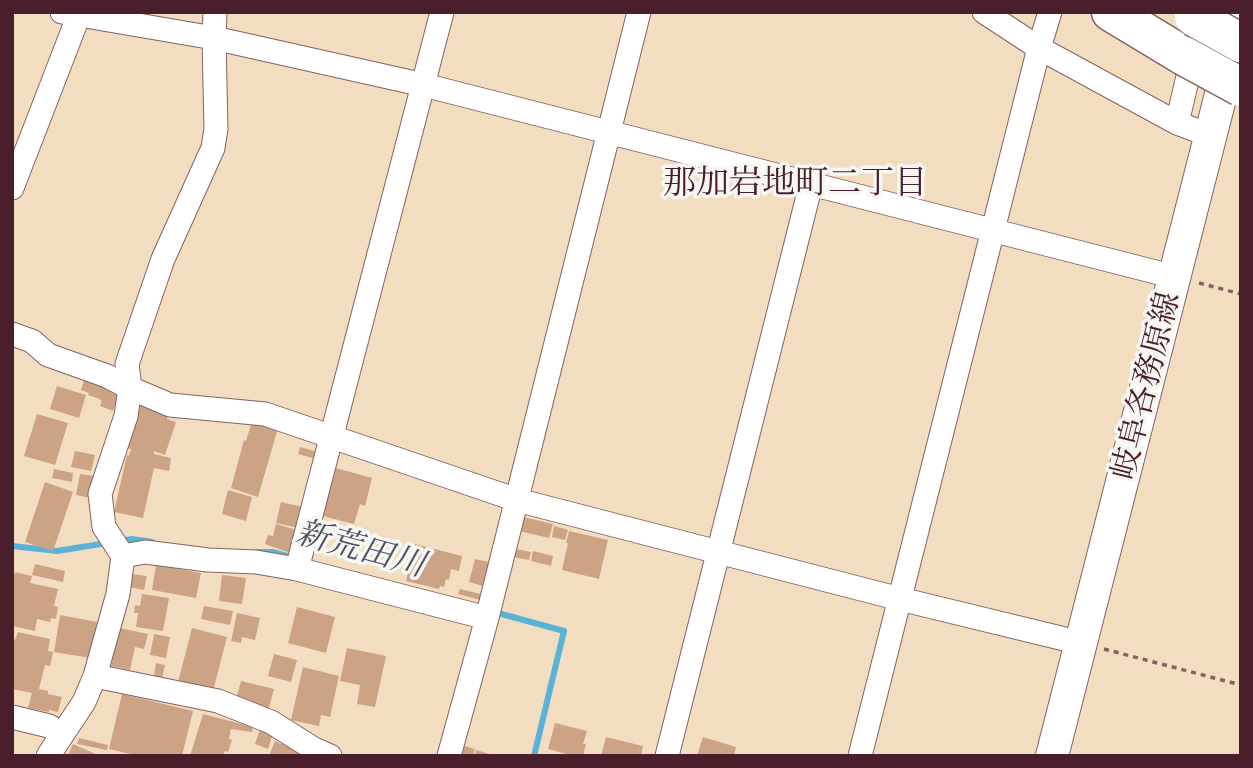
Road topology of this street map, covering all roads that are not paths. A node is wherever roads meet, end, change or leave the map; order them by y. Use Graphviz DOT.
graph roads {
  1 [pos="215,12"];
  2 [pos="442,12"];
  3 [pos="639,12"];
  4 [pos="984,12"];
  5 [pos="1050,12"];
  6 [pos="1111,12"];
  7 [pos="74,13"];
  8 [pos="1195,14"];
  9 [pos="1241,16"];
  10 [pos="214,38"];
  11 [pos="1241,43"];
  12 [pos="1039,48"];
  13 [pos="424,85"];
  14 [pos="1241,87"];
  15 [pos="1177,123"];
  16 [pos="609,133"];
  17 [pos="1209,135"];
  18 [pos="811,184"];
  19 [pos="12,188"];
  20 [pos="993,230"];
  21 [pos="1175,277"];
  22 [pos="12,334"];
  23 [pos="130,388"];
  24 [pos="332,438"];
  25 [pos="517,500"];
  26 [pos="718,553"];
  27 [pos="123,555"];
  28 [pos="299,560"];
  29 [pos="900,599"];
  30 [pos="489,610"];
  31 [pos="1081,643"];
  32 [pos="95,676"];
  33 [pos="12,717"];
  34 [pos="61,734"];
  35 [pos="48,756"];
  36 [pos="330,756"];
  37 [pos="449,756"];
  38 [pos="667,756"];
  39 [pos="860,756"];
  40 [pos="1052,756"];
  1 -- 10 [label="street"];
  2 -- 13 [label="street"];
  3 -- 16 [label="street"];
  4 -- 12 [label="street"];
  5 -- 12 [label="street"];
  6 -- 14 [label="highway, bridge"];
  7 -- 10 [label="street"];
  7 -- 19 [label="street"];
  8 -- 11 [label="highway, bridge"];
  8 -- 15 [label="street"];
  9 -- 17 [label="main road, 岐阜各務原線"];
  10 -- 13 [label="street"];
  10 -- 23 [label="street"];
  12 -- 15 [label="street"];
  12 -- 20 [label="street"];
  13 -- 16 [label="street"];
  13 -- 24 [label="street"];
  15 -- 17 [label="street"];
  16 -- 18 [label="street"];
  16 -- 25 [label="street"];
  17 -- 21 [label="main road, 岐阜各務原線"];
  18 -- 20 [label="street"];
  18 -- 26 [label="street"];
  20 -- 21 [label="street"];
  20 -- 29 [label="street"];
  21 -- 31 [label="main road, 岐阜各務原線"];
  22 -- 23 [label="street"];
  23 -- 24 [label="street"];
  23 -- 27 [label="street"];
  24 -- 25 [label="street"];
  24 -- 28 [label="street"];
  25 -- 26 [label="street"];
  25 -- 30 [label="street"];
  26 -- 29 [label="street"];
  26 -- 38 [label="street"];
  27 -- 28 [label="street"];
  27 -- 32 [label="street"];
  28 -- 30 [label="street"];
  29 -- 31 [label="street"];
  29 -- 39 [label="street"];
  30 -- 37 [label="street"];
  31 -- 40 [label="main road, 岐阜各務原線"];
  32 -- 34 [label="street"];
  32 -- 36 [label="street"];
  33 -- 34 [label="street"];
  34 -- 35 [label="street"];
}
